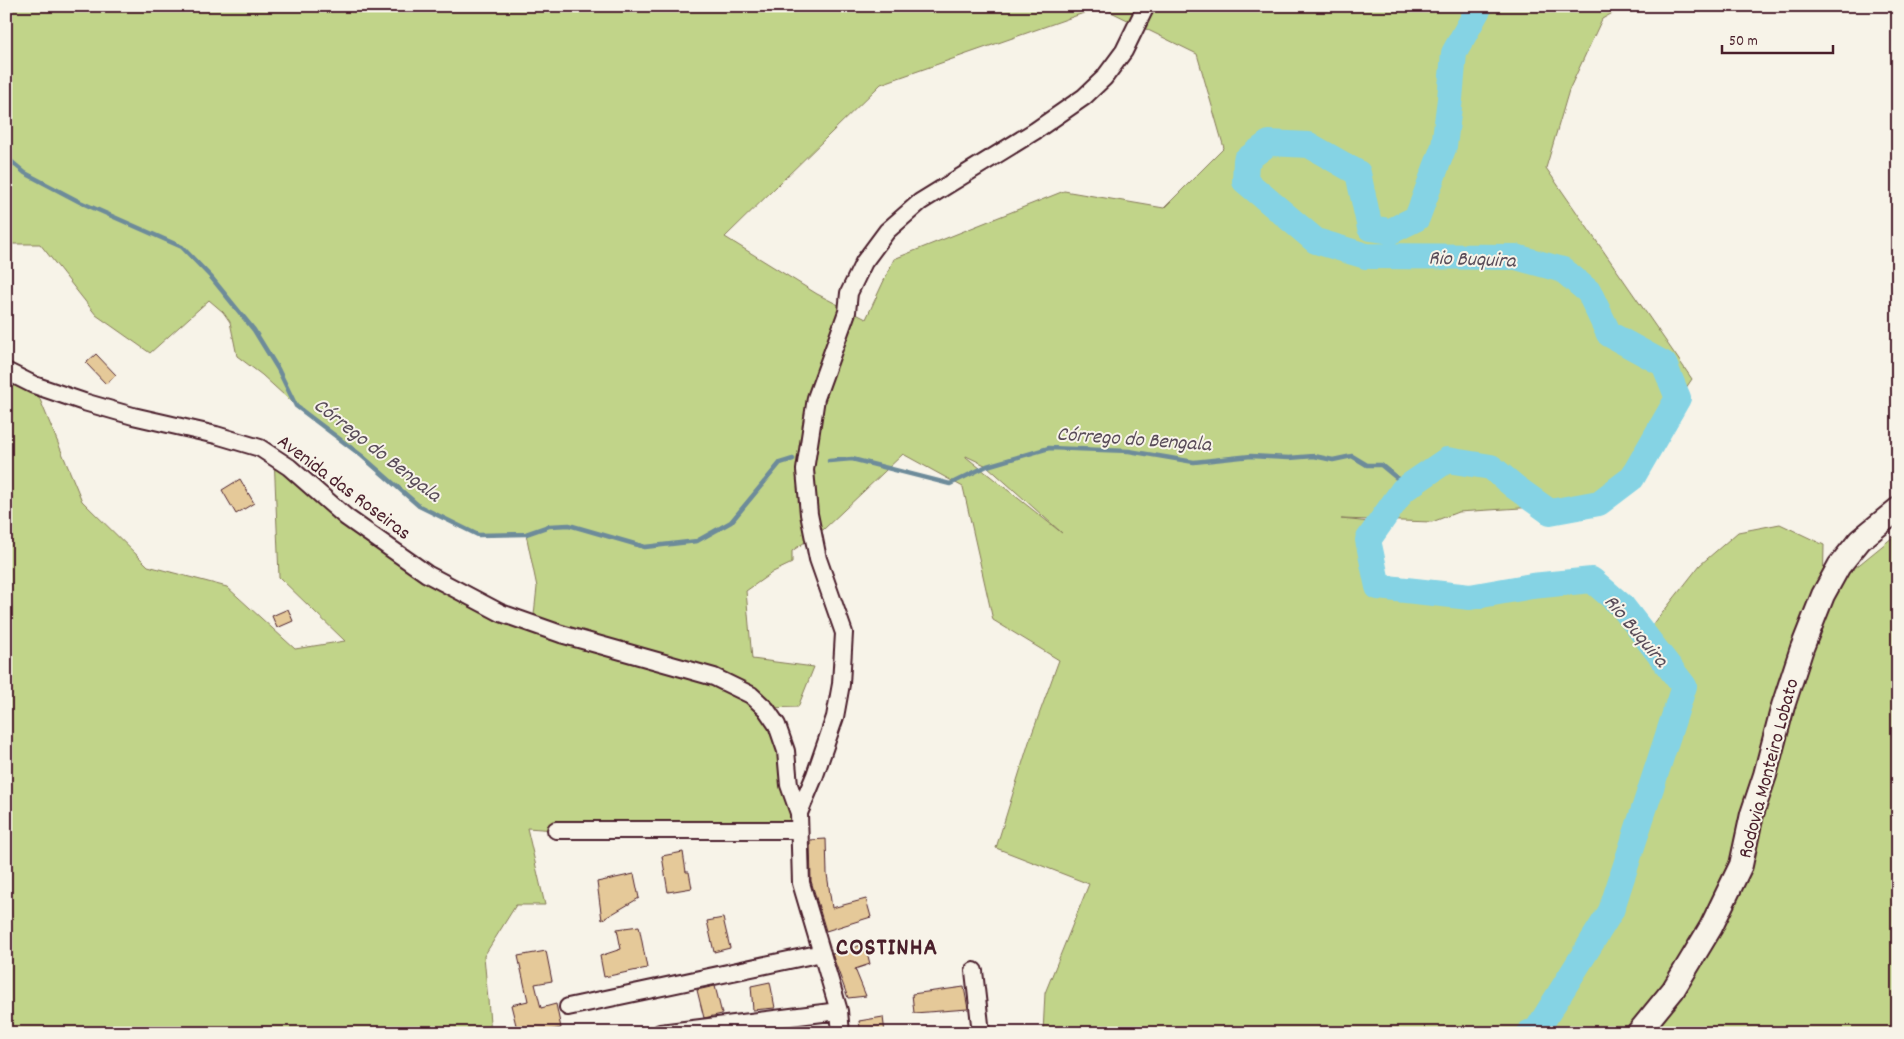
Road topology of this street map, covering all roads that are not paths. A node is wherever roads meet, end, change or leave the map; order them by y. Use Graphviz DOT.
graph roads {
  1 [pos="1146,6"];
  2 [pos="6,371"];
  3 [pos="1898,509"];
  4 [pos="799,813"];
  5 [pos="556,830"];
  6 [pos="799,830"];
  7 [pos="822,953"];
  8 [pos="974,971"];
  9 [pos="568,1007"];
  10 [pos="840,1010"];
  11 [pos="660,1033"];
  12 [pos="841,1033"];
  13 [pos="982,1033"];
  14 [pos="1638,1033"];
  1 -- 4 [label="street"];
  2 -- 4 [label="street, Avenida das Roseiras"];
  3 -- 14 [label="main road, Rodovia Monteiro Lobato"];
  4 -- 6 [label="street"];
  5 -- 6 [label="street"];
  6 -- 7 [label="street"];
  7 -- 9 [label="street"];
  7 -- 10 [label="street"];
  8 -- 13 [label="street"];
  10 -- 11 [label="street"];
  10 -- 12 [label="street"];
}
